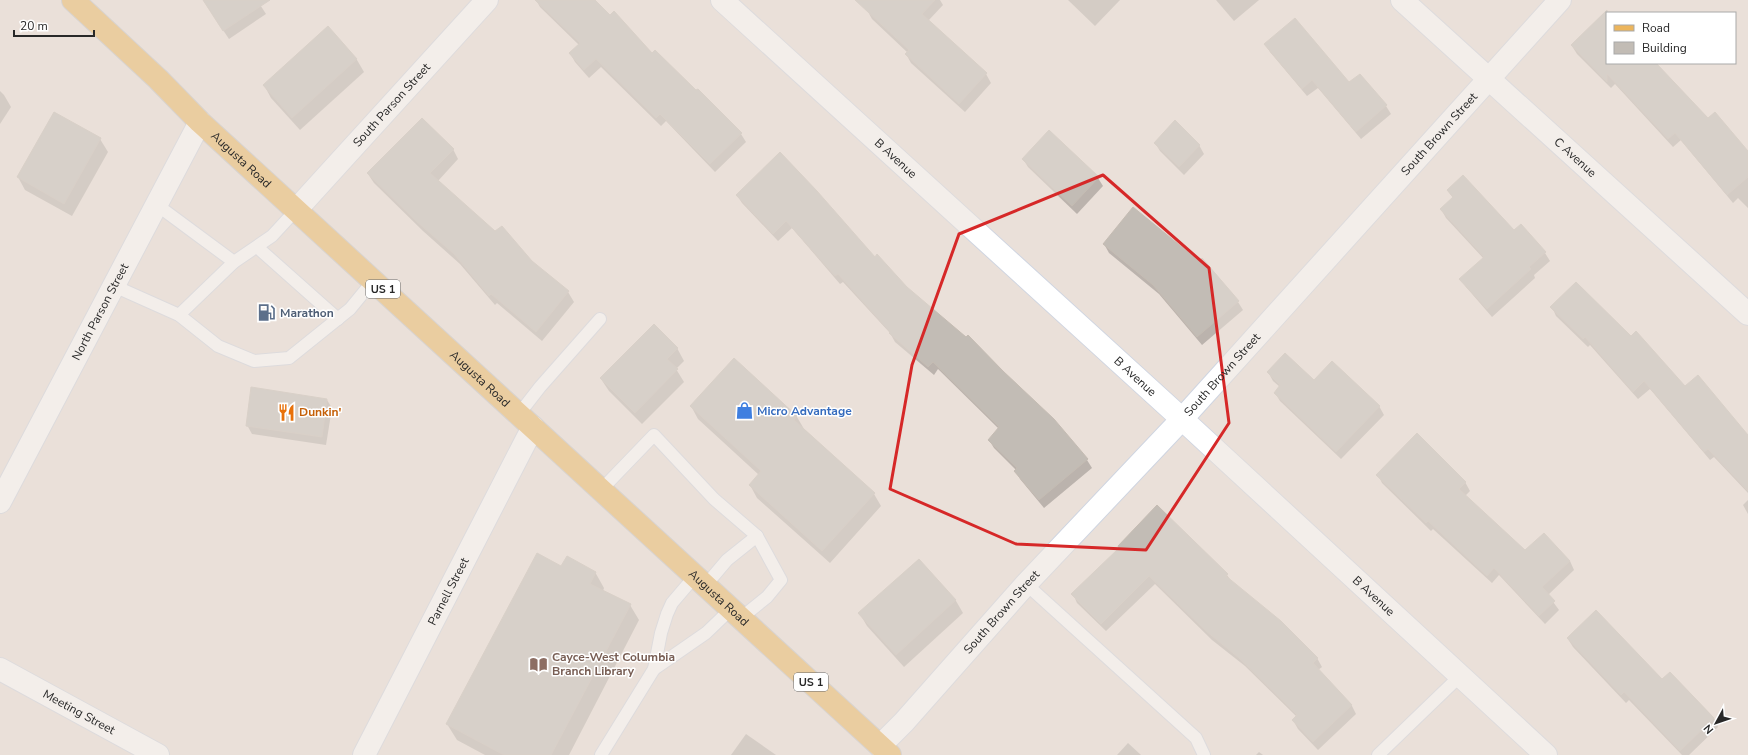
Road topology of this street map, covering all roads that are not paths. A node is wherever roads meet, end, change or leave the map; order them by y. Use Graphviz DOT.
graph roads {
  1 [pos="73,0"];
  2 [pos="487,0"];
  3 [pos="722,0"];
  4 [pos="1402,0"];
  5 [pos="1560,0"];
  6 [pos="1489,78"];
  7 [pos="200,122"];
  8 [pos="157,205"];
  9 [pos="296,210"];
  10 [pos="257,247"];
  11 [pos="234,262"];
  12 [pos="374,281"];
  13 [pos="114,286"];
  14 [pos="179,314"];
  15 [pos="1748,314"];
  16 [pos="338,318"];
  17 [pos="600,319"];
  18 [pos="1182,419"];
  19 [pos="526,421"];
  20 [pos="601,490"];
  21 [pos="0,502"];
  22 [pos="757,536"];
  23 [pos="700,581"];
  24 [pos="1026,584"];
  25 [pos="736,613"];
  26 [pos="0,669"];
  27 [pos="654,669"];
  28 [pos="1460,676"];
  29 [pos="885,750"];
  30 [pos="158,755"];
  31 [pos="364,755"];
  32 [pos="601,755"];
  33 [pos="1204,755"];
  34 [pos="1378,755"];
  35 [pos="1546,755"];
  1 -- 7 [label="main road, Augusta Road / US 1"];
  2 -- 9 [label="street, South Parson Street"];
  3 -- 18 [label="street, B Avenue"];
  4 -- 6 [label="street, C Avenue"];
  5 -- 6 [label="street, South Brown Street"];
  6 -- 15 [label="street, C Avenue"];
  6 -- 18 [label="street, South Brown Street"];
  7 -- 8 [label="street, North Parson Street"];
  7 -- 9 [label="main road, Augusta Road / US 1"];
  8 -- 11 [label="lane"];
  8 -- 13 [label="street, North Parson Street"];
  9 -- 10 [label="lane"];
  9 -- 12 [label="main road, Augusta Road / US 1"];
  10 -- 11 [label="lane"];
  10 -- 16 [label="lane"];
  11 -- 14 [label="lane"];
  12 -- 16 [label="lane"];
  12 -- 19 [label="main road, Augusta Road / US 1"];
  13 -- 14 [label="lane"];
  13 -- 21 [label="street, North Parson Street"];
  14 -- 16 [label="lane"];
  17 -- 19 [label="lane"];
  18 -- 24 [label="street, South Brown Street"];
  18 -- 28 [label="street, B Avenue"];
  19 -- 20 [label="main road, Augusta Road / US 1"];
  19 -- 31 [label="street, Parnell Street"];
  20 -- 22 [label="lane"];
  20 -- 23 [label="main road, Augusta Road / US 1"];
  22 -- 23 [label="lane"];
  22 -- 25 [label="lane"];
  23 -- 25 [label="main road, Augusta Road / US 1"];
  23 -- 27 [label="lane"];
  24 -- 29 [label="street, South Brown Street"];
  24 -- 33 [label="lane"];
  25 -- 27 [label="lane"];
  25 -- 29 [label="main road, Augusta Road / US 1"];
  26 -- 30 [label="street, Meeting Street"];
  27 -- 32 [label="lane"];
  28 -- 34 [label="lane"];
  28 -- 35 [label="street, B Avenue"];
}
